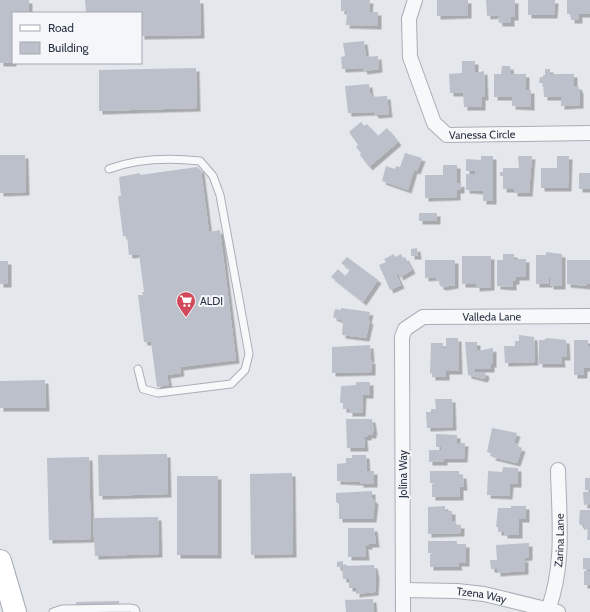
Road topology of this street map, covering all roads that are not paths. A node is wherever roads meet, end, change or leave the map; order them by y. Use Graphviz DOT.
graph roads {
  1 [pos="415,0"];
  2 [pos="590,133"];
  3 [pos="109,169"];
  4 [pos="590,316"];
  5 [pos="402,337"];
  6 [pos="138,369"];
  7 [pos="558,470"];
  8 [pos="0,561"];
  9 [pos="403,590"];
  10 [pos="0,609"];
  11 [pos="553,611"];
  12 [pos="1,612"];
  13 [pos="15,612"];
  14 [pos="53,612"];
  15 [pos="136,612"];
  16 [pos="403,612"];
  1 -- 2 [label="street, Vanessa Circle"];
  3 -- 6 [label="lane"];
  4 -- 5 [label="street, Valleda Lane"];
  5 -- 9 [label="street, Jolina Way"];
  7 -- 11 [label="street, Zarina Lane"];
  8 -- 13 [label="main road"];
  9 -- 11 [label="street, Tzena Way"];
  9 -- 16 [label="street, Jolina Way"];
  10 -- 12 [label="main road"];
  14 -- 15 [label="lane"];
}
